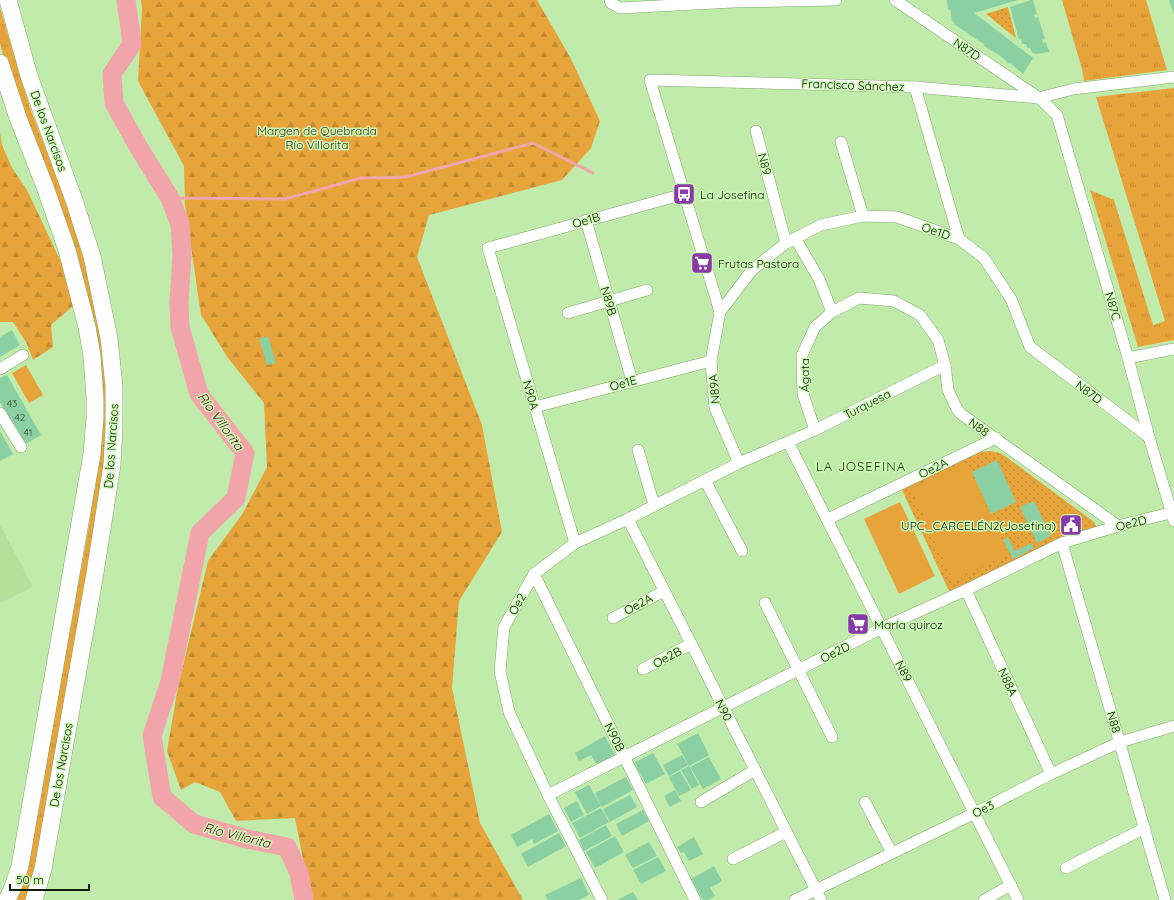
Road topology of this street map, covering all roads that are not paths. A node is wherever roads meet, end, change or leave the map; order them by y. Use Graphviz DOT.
graph roads {
  1 [pos="8,0"];
  2 [pos="836,0"];
  3 [pos="895,0"];
  4 [pos="733,1"];
  5 [pos="610,2"];
  6 [pos="0,63"];
  7 [pos="1174,77"];
  8 [pos="915,87"];
  9 [pos="1039,98"];
  10 [pos="756,131"];
  11 [pos="841,142"];
  12 [pos="684,194"];
  13 [pos="863,216"];
  14 [pos="586,220"];
  15 [pos="959,239"];
  16 [pos="791,240"];
  17 [pos="488,248"];
  18 [pos="648,290"];
  19 [pos="609,300"];
  20 [pos="720,312"];
  21 [pos="832,312"];
  22 [pos="568,313"];
  23 [pos="1030,347"];
  24 [pos="1174,349"];
  25 [pos="24,355"];
  26 [pos="1128,358"];
  27 [pos="711,361"];
  28 [pos="945,365"];
  29 [pos="0,369"];
  30 [pos="632,381"];
  31 [pos="535,407"];
  32 [pos="0,413"];
  33 [pos="816,430"];
  34 [pos="1148,437"];
  35 [pos="996,438"];
  36 [pos="788,442"];
  37 [pos="21,447"];
  38 [pos="638,450"];
  39 [pos="739,463"];
  40 [pos="705,480"];
  41 [pos="654,505"];
  42 [pos="1173,515"];
  43 [pos="628,519"];
  44 [pos="828,519"];
  45 [pos="1118,526"];
  46 [pos="575,543"];
  47 [pos="1062,543"];
  48 [pos="742,551"];
  49 [pos="534,574"];
  50 [pos="966,590"];
  51 [pos="664,591"];
  52 [pos="765,603"];
  53 [pos="613,618"];
  54 [pos="882,628"];
  55 [pos="691,644"];
  56 [pos="643,669"];
  57 [pos="798,670"];
  58 [pos="723,708"];
  59 [pos="1174,726"];
  60 [pos="832,737"];
  61 [pos="1120,742"];
  62 [pos="624,756"];
  63 [pos="755,770"];
  64 [pos="1051,774"];
  65 [pos="548,795"];
  66 [pos="701,802"];
  67 [pos="866,802"];
  68 [pos="975,813"];
  69 [pos="1145,828"];
  70 [pos="786,832"];
  71 [pos="892,853"];
  72 [pos="733,859"];
  73 [pos="1066,868"];
  74 [pos="1011,885"];
  75 [pos="819,895"];
  76 [pos="7,900"];
  77 [pos="34,900"];
  78 [pos="602,900"];
  79 [pos="695,900"];
  80 [pos="795,900"];
  81 [pos="984,900"];
  82 [pos="1018,900"];
  83 [pos="1165,900"];
  1 -- 77 [label="main road, De los Narcisos"];
  2 -- 4 [label="street"];
  3 -- 9 [label="street, N87D"];
  4 -- 5 [label="street"];
  6 -- 76 [label="main road, De los Narcisos"];
  7 -- 9 [label="street, Francisco Sánchez"];
  8 -- 9 [label="street, Francisco Sánchez"];
  8 -- 12 [label="street, Francisco Sánchez"];
  8 -- 15 [label="street"];
  9 -- 26 [label="street, N87C"];
  10 -- 16 [label="street, N89"];
  11 -- 13 [label="street"];
  12 -- 14 [label="street, Oe1B"];
  12 -- 20 [label="street, N89A"];
  13 -- 15 [label="street, Oe1D"];
  13 -- 16 [label="street, Oe1D"];
  14 -- 17 [label="street, Oe1B"];
  14 -- 19 [label="street, N89B"];
  15 -- 23 [label="street, Oe1D"];
  16 -- 20 [label="street, N89A"];
  16 -- 21 [label="street, N89"];
  17 -- 31 [label="street, N90A"];
  18 -- 19 [label="street"];
  19 -- 22 [label="street"];
  19 -- 30 [label="street, N89B"];
  20 -- 27 [label="street, N89A"];
  21 -- 28 [label="street, Ágata"];
  21 -- 33 [label="street, Ágata"];
  23 -- 34 [label="street, N87D"];
  24 -- 26 [label="street"];
  25 -- 29 [label="street"];
  26 -- 34 [label="street, N87C"];
  27 -- 30 [label="street, Oe1E"];
  27 -- 39 [label="street, N89A"];
  28 -- 33 [label="street, Turquesa"];
  28 -- 35 [label="street, N88"];
  30 -- 31 [label="street, Oe1E"];
  31 -- 46 [label="street, N90A"];
  32 -- 37 [label="street"];
  33 -- 36 [label="street, Turquesa"];
  34 -- 42 [label="street, N87C"];
  35 -- 44 [label="street, Oe2A"];
  35 -- 45 [label="street, N88"];
  36 -- 39 [label="street, Oe2"];
  36 -- 44 [label="street, N89"];
  38 -- 41 [label="street"];
  39 -- 40 [label="street, Oe2"];
  40 -- 41 [label="street, Oe2"];
  40 -- 48 [label="street"];
  41 -- 43 [label="street, Oe2"];
  42 -- 45 [label="street, Oe2D"];
  43 -- 46 [label="street, Oe2"];
  43 -- 51 [label="street, N90"];
  44 -- 54 [label="street, N89"];
  45 -- 47 [label="street, Oe2D"];
  46 -- 49 [label="street, Oe2"];
  47 -- 50 [label="street, Oe2D"];
  47 -- 61 [label="street, N88"];
  49 -- 62 [label="street, N90B"];
  49 -- 65 [label="street, Oe2"];
  50 -- 54 [label="street, Oe2D"];
  50 -- 64 [label="street, N88A"];
  51 -- 53 [label="street, Oe2A"];
  51 -- 55 [label="street, N90"];
  52 -- 57 [label="street"];
  54 -- 57 [label="street, Oe2D"];
  54 -- 68 [label="street, N89"];
  55 -- 56 [label="street, Oe2B"];
  55 -- 58 [label="street, N90"];
  57 -- 58 [label="street, Oe2D"];
  57 -- 60 [label="street"];
  58 -- 62 [label="street, Oe2D"];
  58 -- 63 [label="street, N90"];
  59 -- 61 [label="street, Oe3"];
  61 -- 64 [label="street, Oe3"];
  61 -- 69 [label="street, N88"];
  62 -- 65 [label="street, Oe2D"];
  62 -- 79 [label="street, N90B"];
  63 -- 66 [label="street"];
  63 -- 70 [label="street, N90"];
  64 -- 68 [label="street, Oe3"];
  65 -- 78 [label="street, Oe2"];
  67 -- 71 [label="street"];
  68 -- 71 [label="street, Oe3"];
  68 -- 74 [label="street, N89"];
  69 -- 73 [label="street"];
  69 -- 83 [label="street, N88"];
  70 -- 72 [label="street"];
  70 -- 75 [label="street, N90"];
  71 -- 75 [label="street, Oe3"];
  74 -- 81 [label="street"];
  74 -- 82 [label="street, N89"];
  75 -- 80 [label="street, Oe3"];
}
